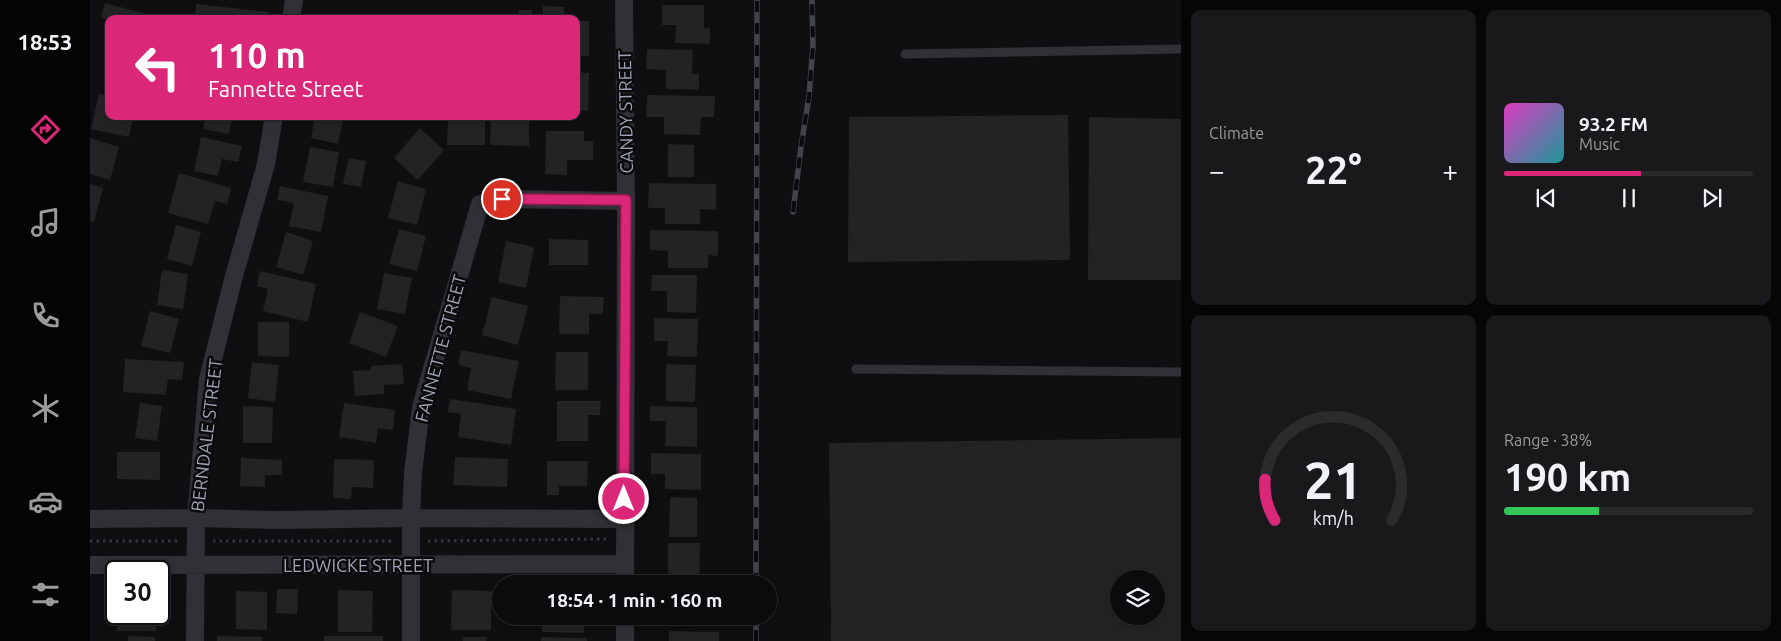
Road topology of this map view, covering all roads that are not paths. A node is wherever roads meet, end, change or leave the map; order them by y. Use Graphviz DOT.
graph roads {
  1 [pos="294,0"];
  2 [pos="624,0"];
  3 [pos="292,15"];
  4 [pos="1181,49"];
  5 [pos="906,54"];
  6 [pos="273,120"];
  7 [pos="626,200"];
  8 [pos="856,369"];
  9 [pos="1181,372"];
  10 [pos="196,518"];
  11 [pos="411,518"];
  12 [pos="90,519"];
  13 [pos="624,519"];
  14 [pos="195,564"];
  15 [pos="625,564"];
  16 [pos="90,565"];
  17 [pos="411,565"];
  18 [pos="625,575"];
  19 [pos="625,625"];
  20 [pos="195,641"];
  21 [pos="411,641"];
  22 [pos="625,641"];
  1 -- 3 [label="street"];
  2 -- 7 [label="street, CANDY STREET"];
  4 -- 5 [label="lane"];
  6 -- 10 [label="street, BERNDALE STREET"];
  7 -- 11 [label="street, FANNETTE STREET"];
  7 -- 13 [label="street, CANDY STREET"];
  8 -- 9 [label="lane"];
  10 -- 11 [label="street"];
  10 -- 12 [label="street"];
  10 -- 14 [label="street, BERNDALE STREET"];
  11 -- 13 [label="street"];
  11 -- 17 [label="street, FANNETTE STREET"];
  13 -- 15 [label="street, CANDY STREET"];
  14 -- 16 [label="street, LEDWICKE STREET"];
  14 -- 17 [label="street, LEDWICKE STREET"];
  14 -- 20 [label="street, BERNDALE STREET"];
  15 -- 17 [label="street, LEDWICKE STREET"];
  15 -- 18 [label="street, CANDY STREET"];
  17 -- 21 [label="street, FANNETTE STREET"];
  19 -- 22 [label="street"];
}
